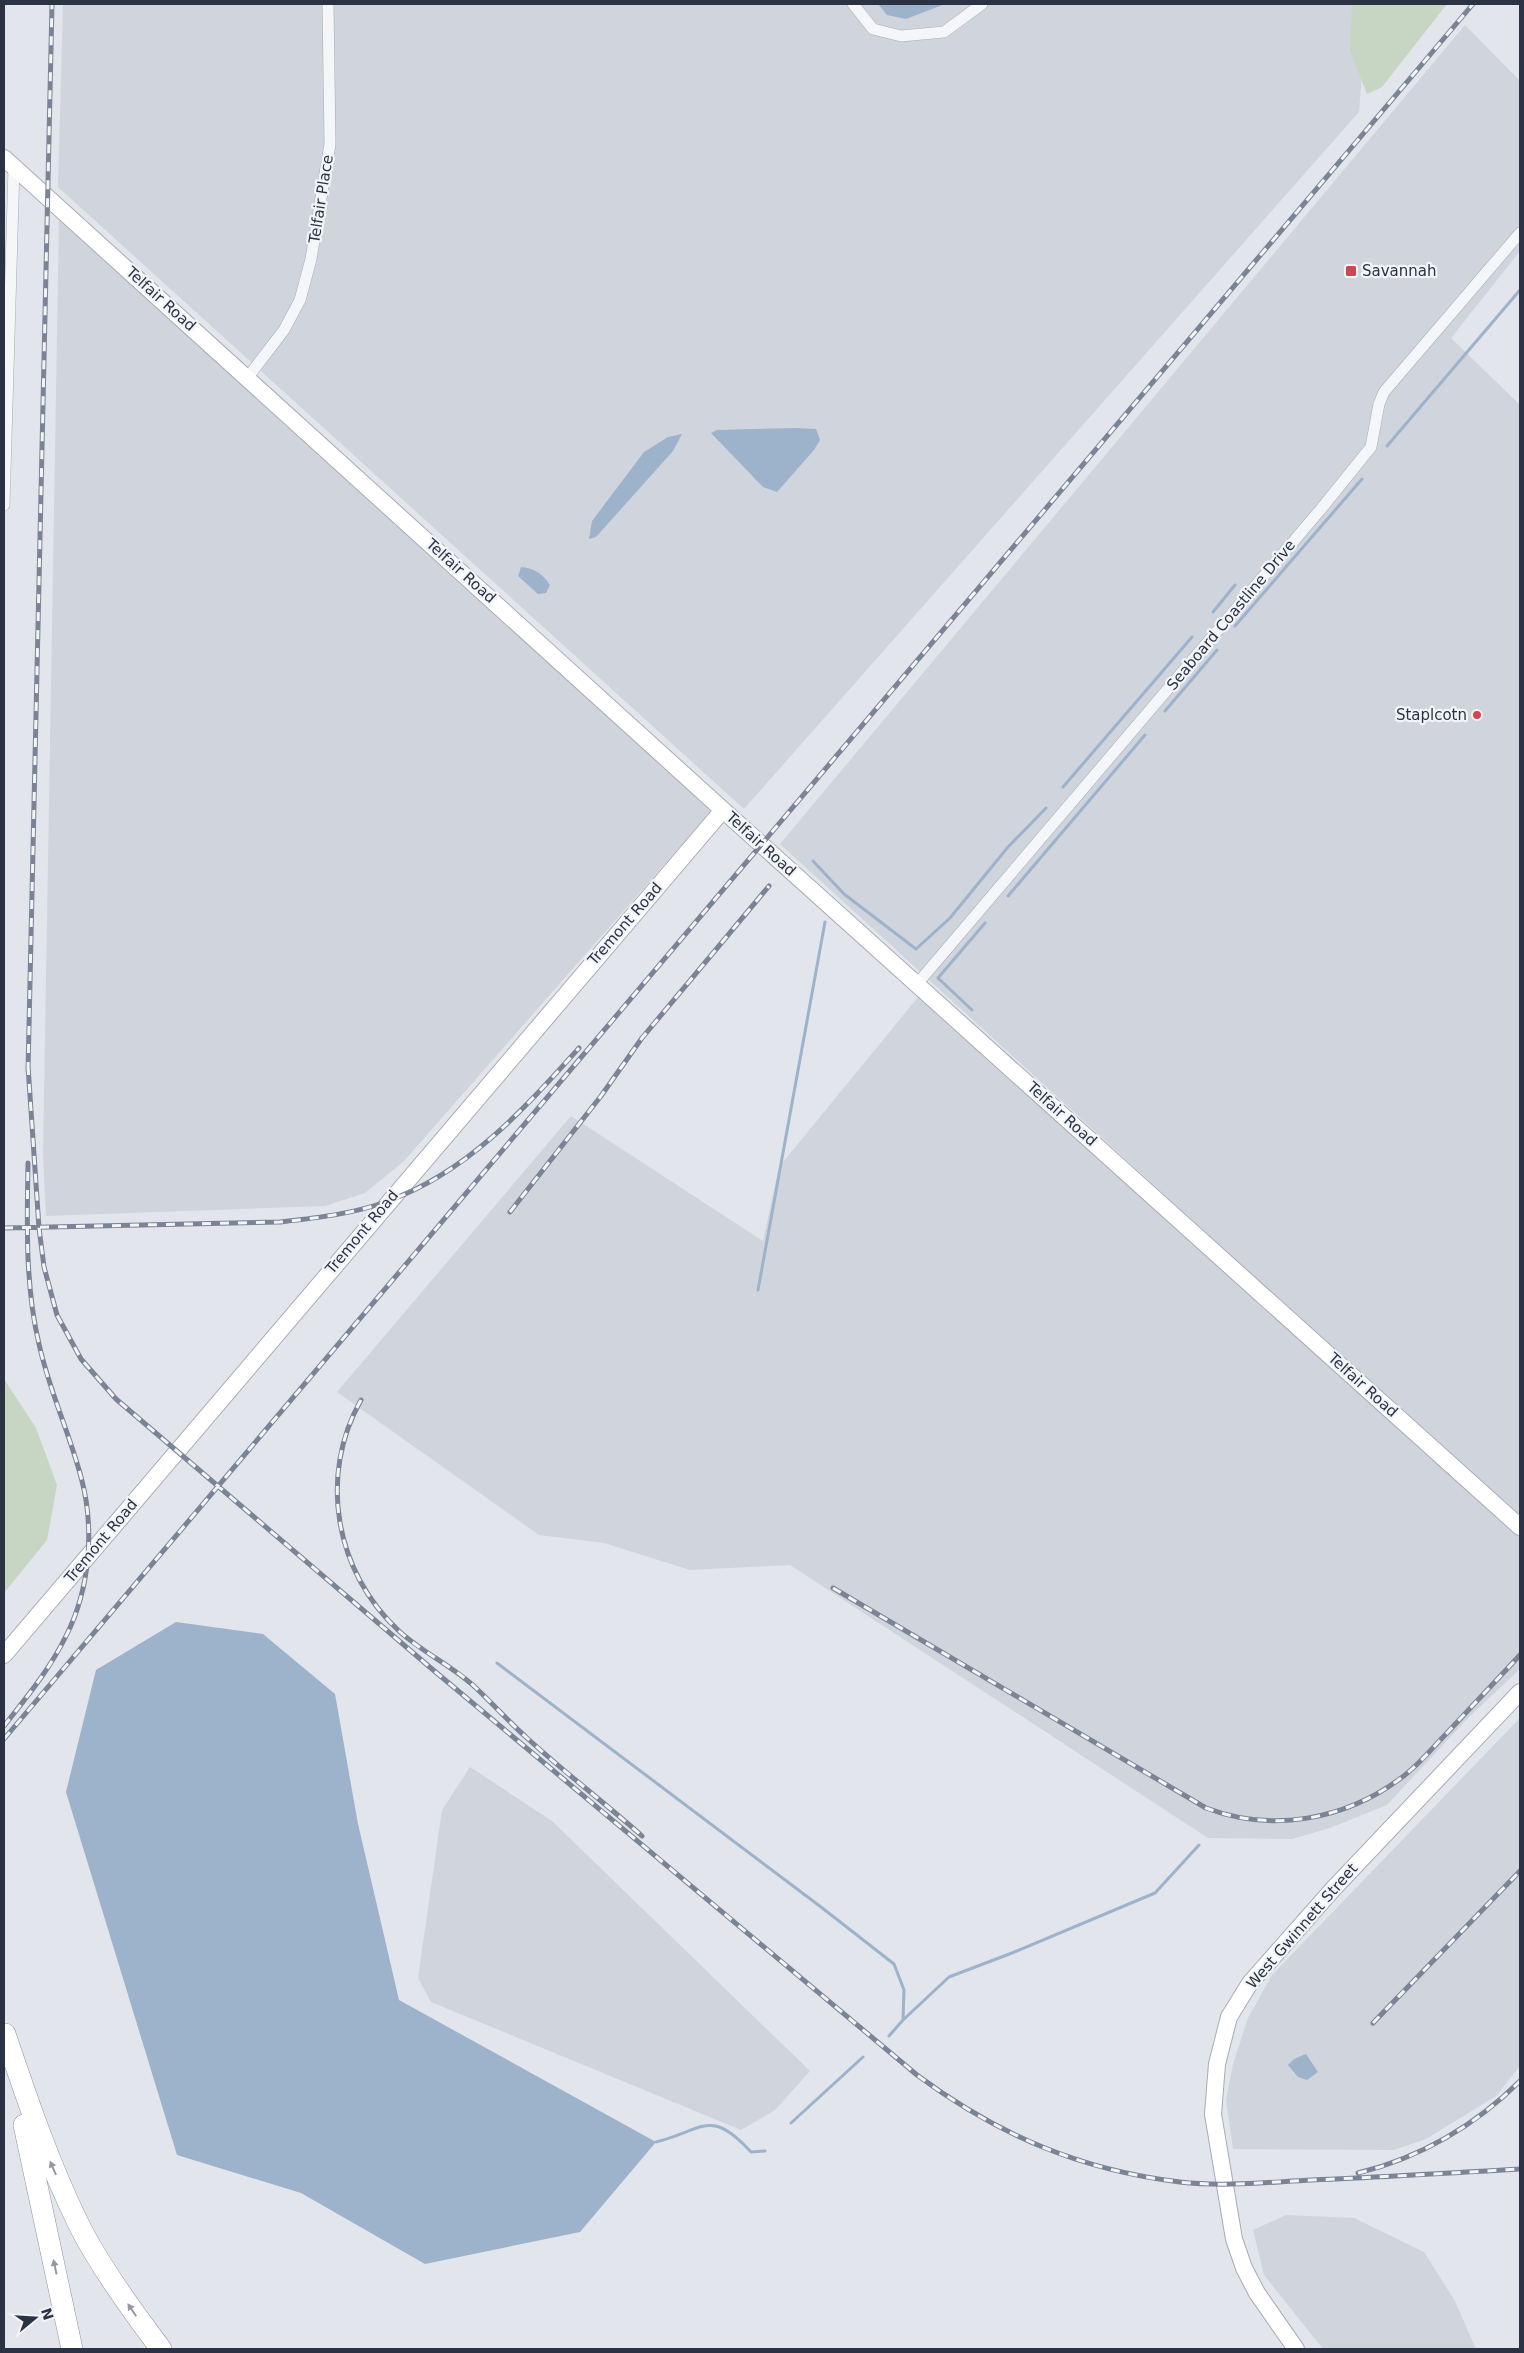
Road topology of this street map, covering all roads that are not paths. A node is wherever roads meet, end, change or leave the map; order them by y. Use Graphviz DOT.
graph roads {
  1 [pos="328,4"];
  2 [pos="853,4"];
  3 [pos="982,4"];
  4 [pos="9,162"];
  5 [pos="1520,233"];
  6 [pos="248,377"];
  7 [pos="4,505"];
  8 [pos="723,810"];
  9 [pos="917,984"];
  10 [pos="1520,1527"];
  11 [pos="4,1655"];
  12 [pos="1520,1692"];
  13 [pos="4,2032"];
  14 [pos="72,2349"];
  15 [pos="161,2349"];
  16 [pos="1296,2349"];
  1 -- 6 [label="street, Telfair Place"];
  2 -- 3 [label="street"];
  4 -- 6 [label="street, Telfair Road"];
  4 -- 7 [label="street"];
  5 -- 9 [label="street, Seaboard Coastline Drive"];
  6 -- 8 [label="street, Telfair Road"];
  8 -- 9 [label="street, Telfair Road"];
  8 -- 11 [label="street, Tremont Road"];
  9 -- 10 [label="street, Telfair Road"];
  12 -- 16 [label="street, West Gwinnett Street"];
  14 -- 13 [label="highway, one-way"];
  15 -- 13 [label="highway, one-way"];
}
